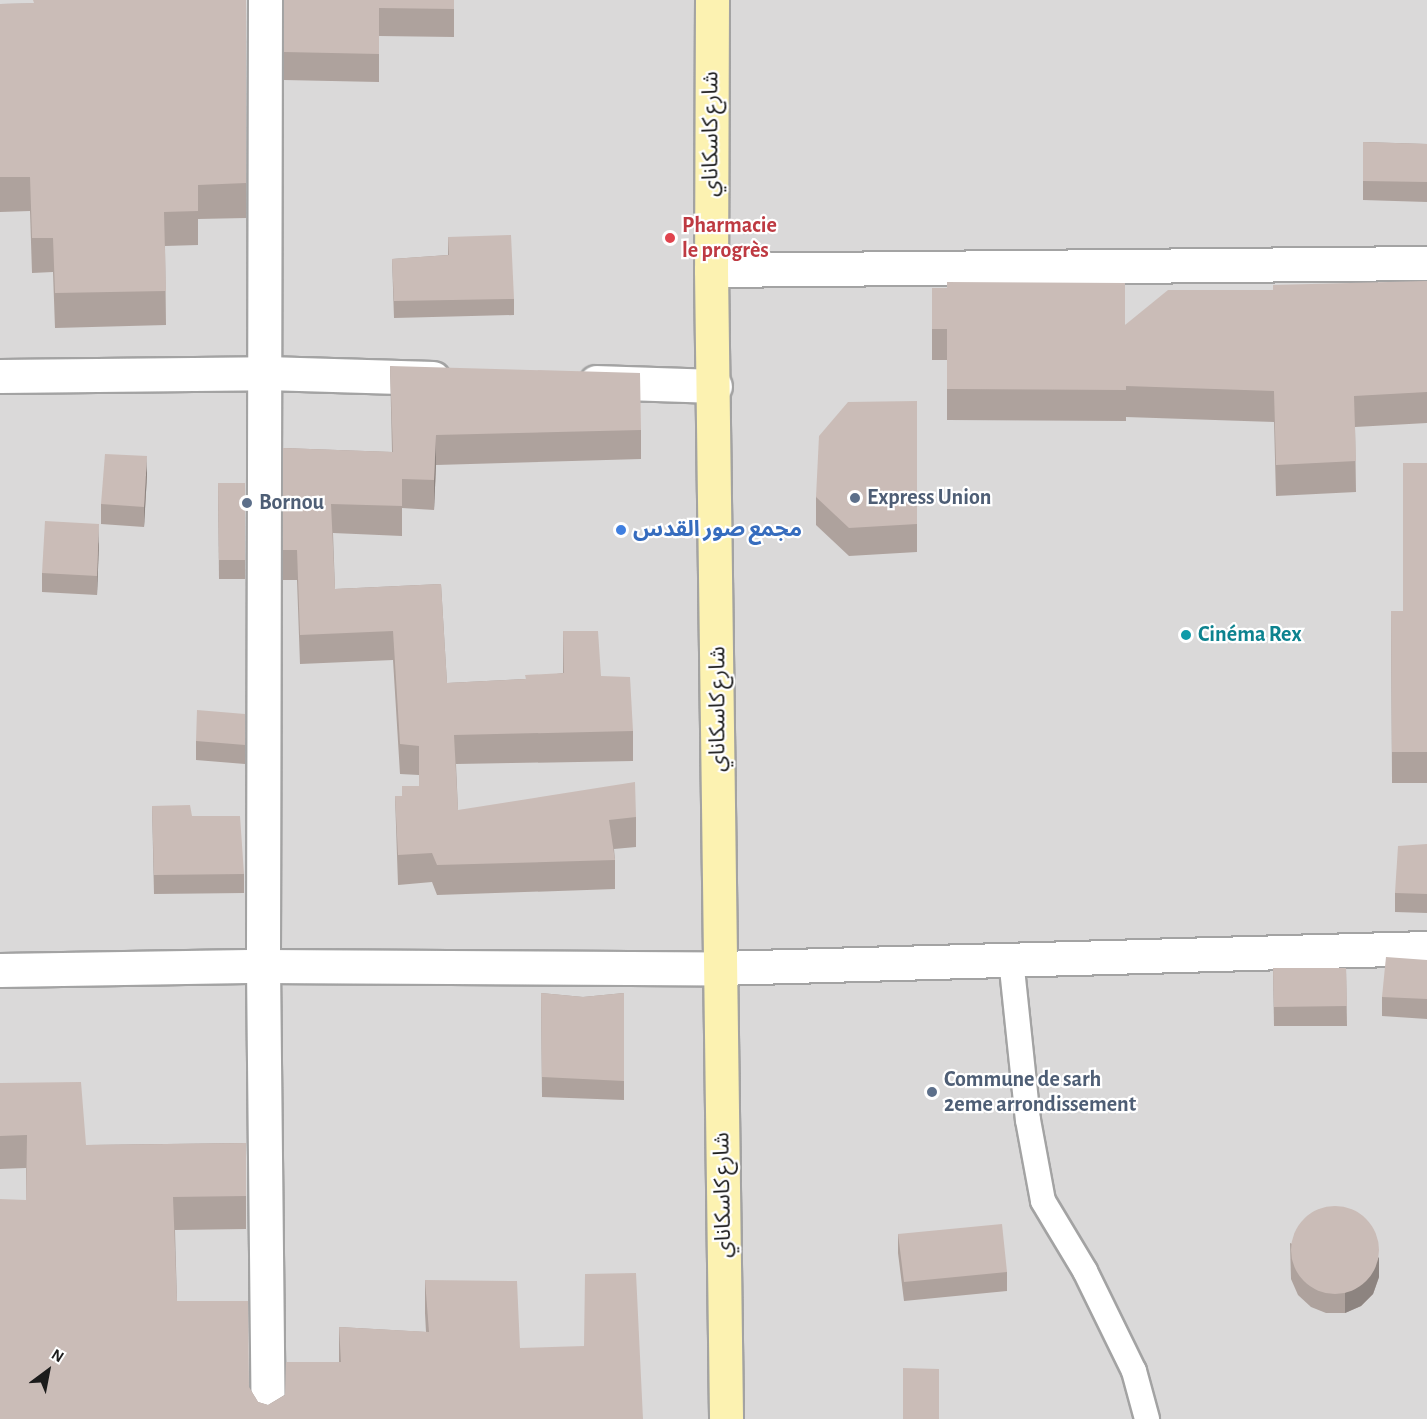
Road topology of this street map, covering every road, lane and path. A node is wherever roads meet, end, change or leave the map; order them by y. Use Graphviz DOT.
graph roads {
  1 [pos="265,0"];
  2 [pos="712,0"];
  3 [pos="1427,263"];
  4 [pos="711,270"];
  5 [pos="266,373"];
  6 [pos="0,376"];
  7 [pos="467,379"];
  8 [pos="561,381"];
  9 [pos="715,386"];
  10 [pos="1427,948"];
  11 [pos="1011,959"];
  12 [pos="263,966"];
  13 [pos="720,968"];
  14 [pos="0,970"];
  15 [pos="268,1419"];
  16 [pos="726,1419"];
  17 [pos="1147,1419"];
  1 -- 5 [label="street"];
  2 -- 4 [label="street, شارع كاسكاناي"];
  3 -- 4 [label="street"];
  4 -- 9 [label="street, شارع كاسكاناي"];
  5 -- 6 [label="street"];
  5 -- 7 [label="street"];
  5 -- 12 [label="street"];
  8 -- 9 [label="street"];
  9 -- 13 [label="street, شارع كاسكاناي"];
  10 -- 11 [label="street"];
  11 -- 13 [label="street"];
  11 -- 17 [label="lane"];
  12 -- 13 [label="street"];
  12 -- 14 [label="street"];
  12 -- 15 [label="street"];
  13 -- 16 [label="street, شارع كاسكاناي"];
}
